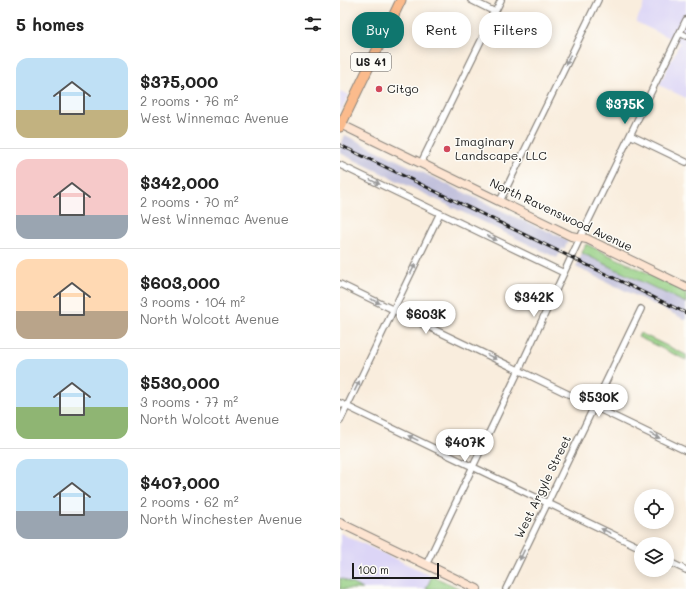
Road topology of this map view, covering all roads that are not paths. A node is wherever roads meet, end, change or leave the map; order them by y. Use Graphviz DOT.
graph roads {
  1 [pos="401,0"];
  2 [pos="471,0"];
  3 [pos="501,0"];
  4 [pos="598,0"];
  5 [pos="495,12"];
  6 [pos="686,20"];
  7 [pos="680,32"];
  8 [pos="686,36"];
  9 [pos="479,45"];
  10 [pos="340,125"];
  11 [pos="630,135"];
  12 [pos="686,162"];
  13 [pos="421,163"];
  14 [pos="340,165"];
  15 [pos="500,201"];
  16 [pos="440,213"];
  17 [pos="580,238"];
  18 [pos="564,273"];
  19 [pos="340,284"];
  20 [pos="686,287"];
  21 [pos="641,309"];
  22 [pos="394,310"];
  23 [pos="519,370"];
  24 [pos="340,403"];
  25 [pos="347,406"];
  26 [pos="594,406"];
  27 [pos="340,421"];
  28 [pos="686,451"];
  29 [pos="473,467"];
  30 [pos="547,503"];
  31 [pos="340,523"];
  32 [pos="634,545"];
  33 [pos="426,564"];
  34 [pos="674,564"];
  35 [pos="686,570"];
  36 [pos="477,589"];
  37 [pos="506,589"];
  1 -- 10 [label="main road, US 41"];
  2 -- 5 [label="street"];
  3 -- 5 [label="street"];
  4 -- 15 [label="street, one-way"];
  6 -- 7 [label="street"];
  7 -- 8 [label="street"];
  7 -- 11 [label="street"];
  9 -- 13 [label="street"];
  10 -- 13 [label="street, North Ravenswood Avenue"];
  11 -- 12 [label="street"];
  11 -- 17 [label="street"];
  13 -- 15 [label="street, North Ravenswood Avenue"];
  14 -- 16 [label="street, one-way"];
  15 -- 17 [label="street, North Ravenswood Avenue"];
  16 -- 18 [label="street, one-way"];
  22 -- 16 [label="street, one-way"];
  17 -- 18 [label="street"];
  17 -- 20 [label="street, North Ravenswood Avenue"];
  18 -- 23 [label="street"];
  19 -- 22 [label="street, one-way"];
  21 -- 26 [label="street, West Argyle Street"];
  22 -- 23 [label="street, one-way"];
  25 -- 22 [label="street, one-way"];
  23 -- 26 [label="street"];
  23 -- 29 [label="street"];
  24 -- 25 [label="street"];
  25 -- 27 [label="street"];
  29 -- 25 [label="street, one-way"];
  26 -- 28 [label="street, one-way"];
  26 -- 30 [label="street, West Argyle Street"];
  29 -- 30 [label="street"];
  29 -- 33 [label="street"];
  32 -- 30 [label="street, one-way"];
  30 -- 37 [label="street, West Argyle Street, one-way"];
  31 -- 33 [label="street"];
  33 -- 36 [label="street"];
  34 -- 35 [label="street"];
}
